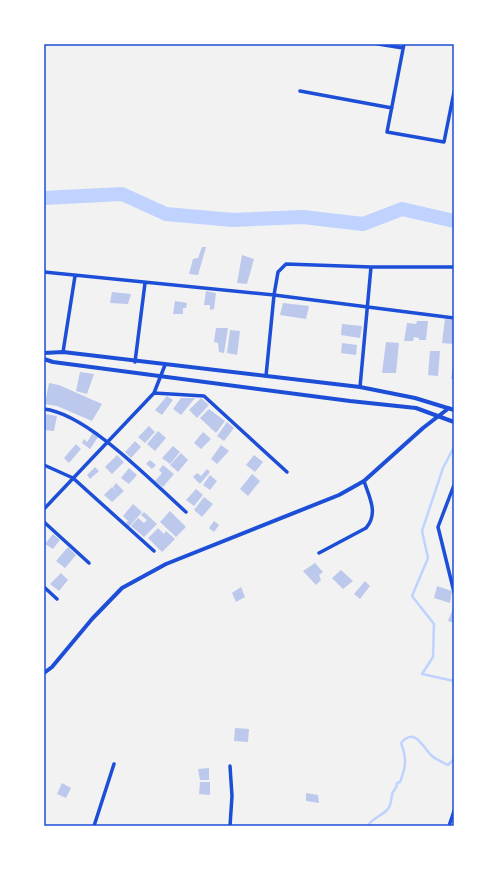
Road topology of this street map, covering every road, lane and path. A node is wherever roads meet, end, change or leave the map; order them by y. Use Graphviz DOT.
graph roads {
  1 [pos="378,44"];
  2 [pos="404,46"];
  3 [pos="300,91"];
  4 [pos="454,92"];
  5 [pos="392,108"];
  6 [pos="371,267"];
  7 [pos="454,267"];
  8 [pos="44,272"];
  9 [pos="75,276"];
  10 [pos="145,282"];
  11 [pos="274,295"];
  12 [pos="368,308"];
  13 [pos="454,318"];
  14 [pos="63,352"];
  15 [pos="44,353"];
  16 [pos="44,359"];
  17 [pos="135,362"];
  18 [pos="165,365"];
  19 [pos="161,376"];
  20 [pos="266,376"];
  21 [pos="360,387"];
  22 [pos="154,393"];
  23 [pos="449,408"];
  24 [pos="44,409"];
  25 [pos="454,410"];
  26 [pos="438,417"];
  27 [pos="454,422"];
  28 [pos="107,442"];
  29 [pos="44,464"];
  30 [pos="287,472"];
  31 [pos="73,478"];
  32 [pos="364,481"];
  33 [pos="454,485"];
  34 [pos="44,509"];
  35 [pos="186,512"];
  36 [pos="44,522"];
  37 [pos="154,551"];
  38 [pos="319,553"];
  39 [pos="90,563"];
  40 [pos="44,587"];
  41 [pos="454,592"];
  42 [pos="57,599"];
  43 [pos="44,673"];
  44 [pos="114,764"];
  45 [pos="230,766"];
  46 [pos="454,811"];
  47 [pos="94,826"];
  48 [pos="230,826"];
  49 [pos="449,826"];
  1 -- 2 [label="street"];
  2 -- 5 [label="street"];
  3 -- 5 [label="street"];
  4 -- 5 [label="street"];
  6 -- 7 [label="street"];
  6 -- 11 [label="street"];
  6 -- 12 [label="street"];
  8 -- 9 [label="street"];
  9 -- 10 [label="street"];
  9 -- 14 [label="street"];
  10 -- 11 [label="street"];
  10 -- 17 [label="street"];
  11 -- 12 [label="street"];
  11 -- 20 [label="street"];
  12 -- 13 [label="street"];
  12 -- 21 [label="street"];
  14 -- 15 [label="street"];
  14 -- 17 [label="street"];
  16 -- 19 [label="street"];
  17 -- 18 [label="street"];
  18 -- 19 [label="street"];
  18 -- 20 [label="street"];
  19 -- 22 [label="street"];
  19 -- 26 [label="street"];
  20 -- 21 [label="street"];
  21 -- 23 [label="street"];
  22 -- 28 [label="street"];
  22 -- 30 [label="street"];
  23 -- 25 [label="street"];
  23 -- 26 [label="street"];
  24 -- 28 [label="street"];
  26 -- 27 [label="street"];
  26 -- 32 [label="street"];
  28 -- 31 [label="street"];
  28 -- 35 [label="street"];
  29 -- 31 [label="street"];
  31 -- 34 [label="street"];
  31 -- 37 [label="street"];
  32 -- 38 [label="street"];
  32 -- 43 [label="street"];
  33 -- 41 [label="street"];
  36 -- 39 [label="street"];
  40 -- 42 [label="street"];
  44 -- 47 [label="street"];
  45 -- 48 [label="street"];
  46 -- 49 [label="street"];
}
